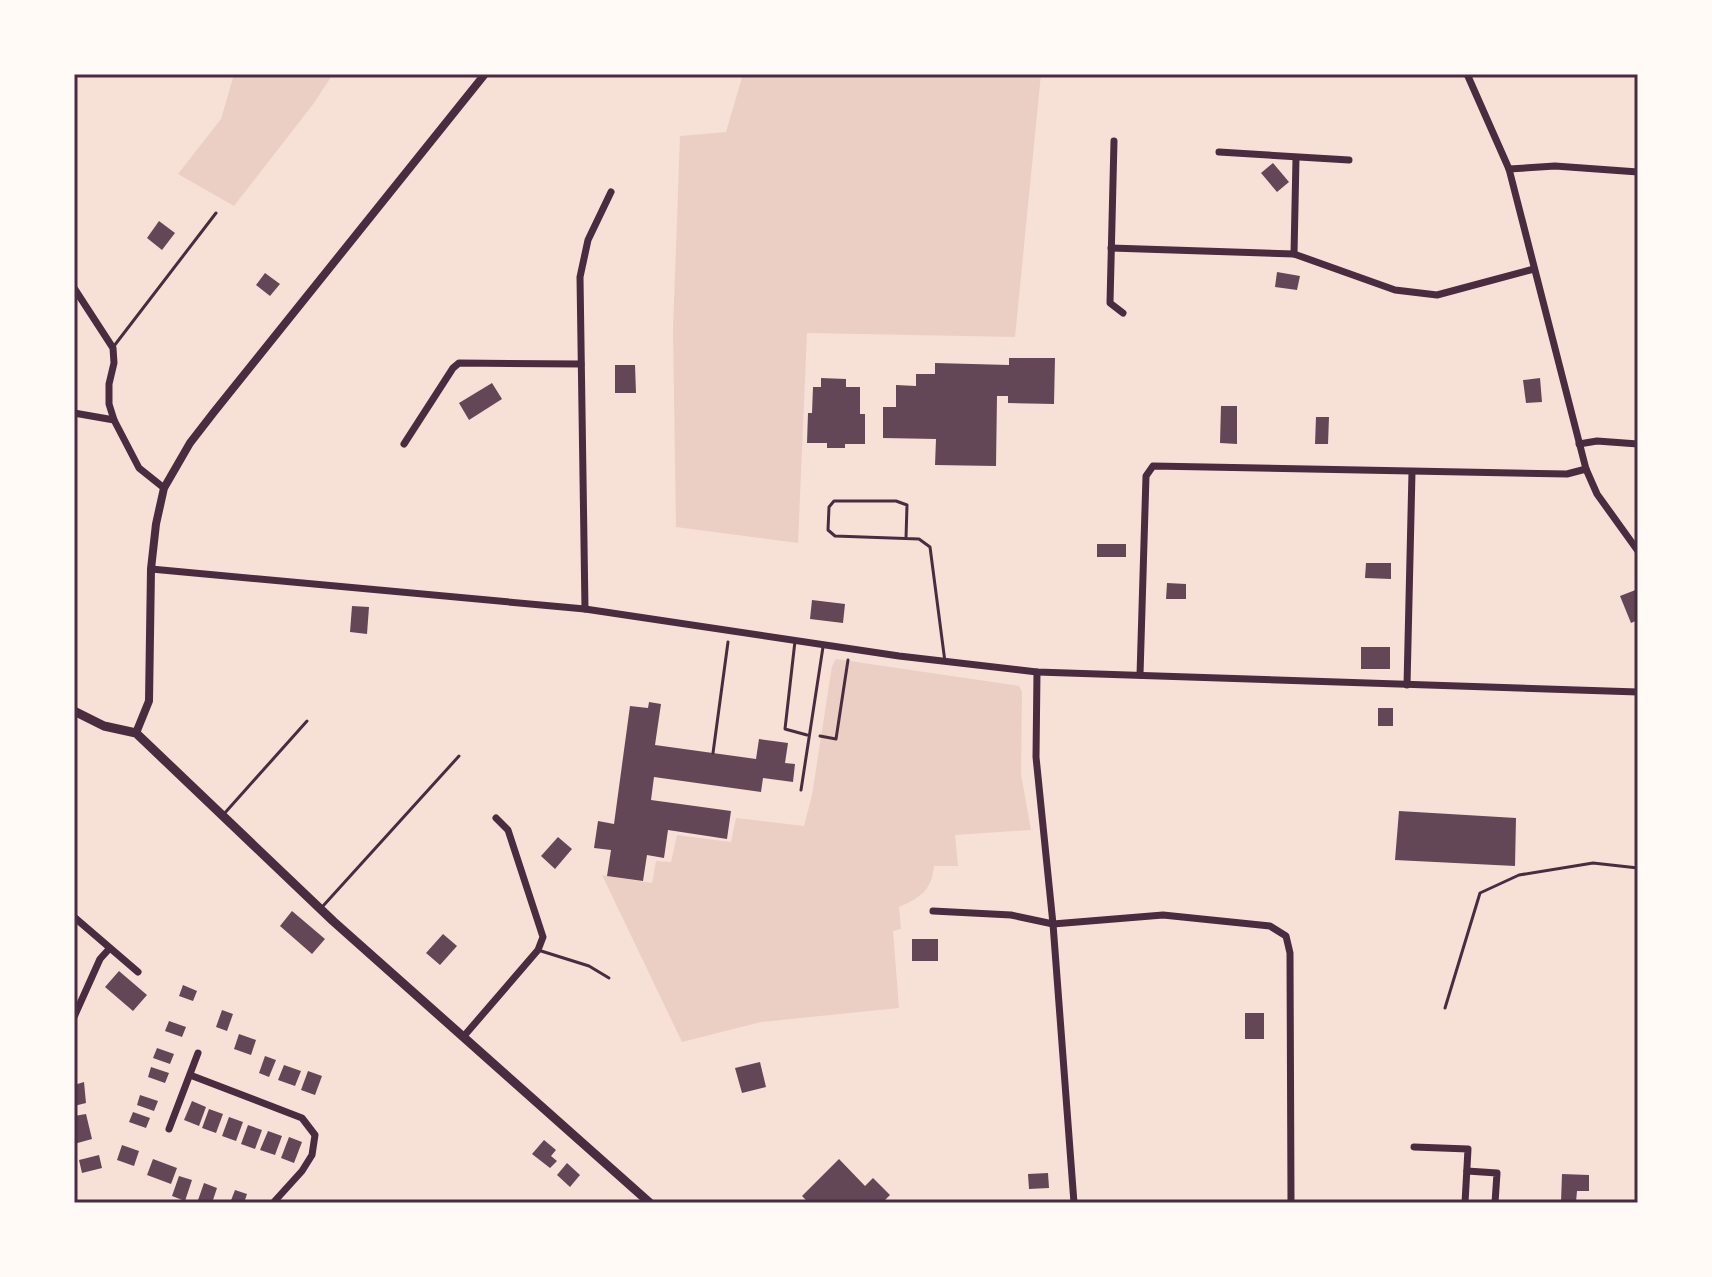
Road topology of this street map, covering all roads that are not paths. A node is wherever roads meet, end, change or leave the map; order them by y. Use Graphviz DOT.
graph roads {
  1 [pos="485,74"];
  2 [pos="1467,74"];
  3 [pos="1114,141"];
  4 [pos="1219,152"];
  5 [pos="1296,158"];
  6 [pos="1349,160"];
  7 [pos="1509,169"];
  8 [pos="1638,172"];
  9 [pos="611,192"];
  10 [pos="216,213"];
  11 [pos="1111,248"];
  12 [pos="1294,254"];
  13 [pos="1534,269"];
  14 [pos="74,288"];
  15 [pos="1123,313"];
  16 [pos="113,348"];
  17 [pos="581,364"];
  18 [pos="74,413"];
  19 [pos="114,420"];
  20 [pos="404,444"];
  21 [pos="1579,444"];
  22 [pos="1638,444"];
  23 [pos="1586,469"];
  24 [pos="1412,472"];
  25 [pos="164,488"];
  26 [pos="906,538"];
  27 [pos="1638,551"];
  28 [pos="151,569"];
  29 [pos="585,609"];
  30 [pos="795,641"];
  31 [pos="823,645"];
  32 [pos="945,662"];
  33 [pos="1037,672"];
  34 [pos="1140,675"];
  35 [pos="1407,685"];
  36 [pos="1638,692"];
  37 [pos="74,711"];
  38 [pos="307,721"];
  39 [pos="136,733"];
  40 [pos="807,737"];
  41 [pos="459,756"];
  42 [pos="801,790"];
  43 [pos="223,815"];
  44 [pos="496,818"];
  45 [pos="1638,868"];
  46 [pos="320,908"];
  47 [pos="933,911"];
  48 [pos="74,917"];
  49 [pos="1053,924"];
  50 [pos="109,949"];
  51 [pos="538,950"];
  52 [pos="138,972"];
  53 [pos="609,978"];
  54 [pos="1445,1008"];
  55 [pos="74,1017"];
  56 [pos="464,1036"];
  57 [pos="198,1053"];
  58 [pos="190,1075"];
  59 [pos="169,1129"];
  60 [pos="1414,1147"];
  61 [pos="1467,1171"];
  62 [pos="273,1203"];
  63 [pos="650,1203"];
  64 [pos="1074,1203"];
  65 [pos="1291,1203"];
  66 [pos="1465,1203"];
  67 [pos="1495,1203"];
  1 -- 25 [label="street"];
  2 -- 7 [label="street"];
  3 -- 11 [label="street"];
  4 -- 5 [label="street"];
  5 -- 6 [label="street"];
  5 -- 12 [label="street"];
  7 -- 8 [label="street"];
  7 -- 13 [label="street"];
  9 -- 17 [label="street"];
  10 -- 16 [label="lane"];
  11 -- 12 [label="street"];
  11 -- 15 [label="street"];
  12 -- 13 [label="street"];
  13 -- 21 [label="street"];
  14 -- 16 [label="street"];
  16 -- 19 [label="street"];
  17 -- 20 [label="street"];
  17 -- 29 [label="street"];
  18 -- 19 [label="street"];
  19 -- 25 [label="street"];
  21 -- 22 [label="street"];
  21 -- 23 [label="street"];
  23 -- 24 [label="street"];
  23 -- 27 [label="street"];
  24 -- 34 [label="street"];
  24 -- 35 [label="street"];
  25 -- 28 [label="street"];
  26 -- 26 [label="lane"];
  26 -- 32 [label="lane"];
  28 -- 29 [label="street"];
  28 -- 39 [label="street"];
  29 -- 30 [label="street"];
  30 -- 31 [label="street"];
  30 -- 40 [label="lane"];
  31 -- 32 [label="street"];
  31 -- 40 [label="lane"];
  32 -- 33 [label="street"];
  33 -- 34 [label="street"];
  33 -- 49 [label="street"];
  34 -- 35 [label="street"];
  35 -- 36 [label="street"];
  37 -- 39 [label="main road"];
  38 -- 43 [label="lane"];
  39 -- 43 [label="main road"];
  40 -- 42 [label="lane"];
  41 -- 46 [label="lane"];
  43 -- 46 [label="main road"];
  44 -- 51 [label="street"];
  45 -- 54 [label="lane"];
  46 -- 56 [label="main road"];
  47 -- 49 [label="street"];
  48 -- 50 [label="street"];
  49 -- 64 [label="street"];
  49 -- 65 [label="street"];
  50 -- 52 [label="street"];
  50 -- 55 [label="street"];
  51 -- 53 [label="lane"];
  51 -- 56 [label="street"];
  56 -- 63 [label="main road"];
  57 -- 58 [label="street"];
  58 -- 59 [label="street"];
  58 -- 62 [label="street"];
  60 -- 61 [label="street"];
  61 -- 66 [label="street"];
  61 -- 67 [label="street"];
}
